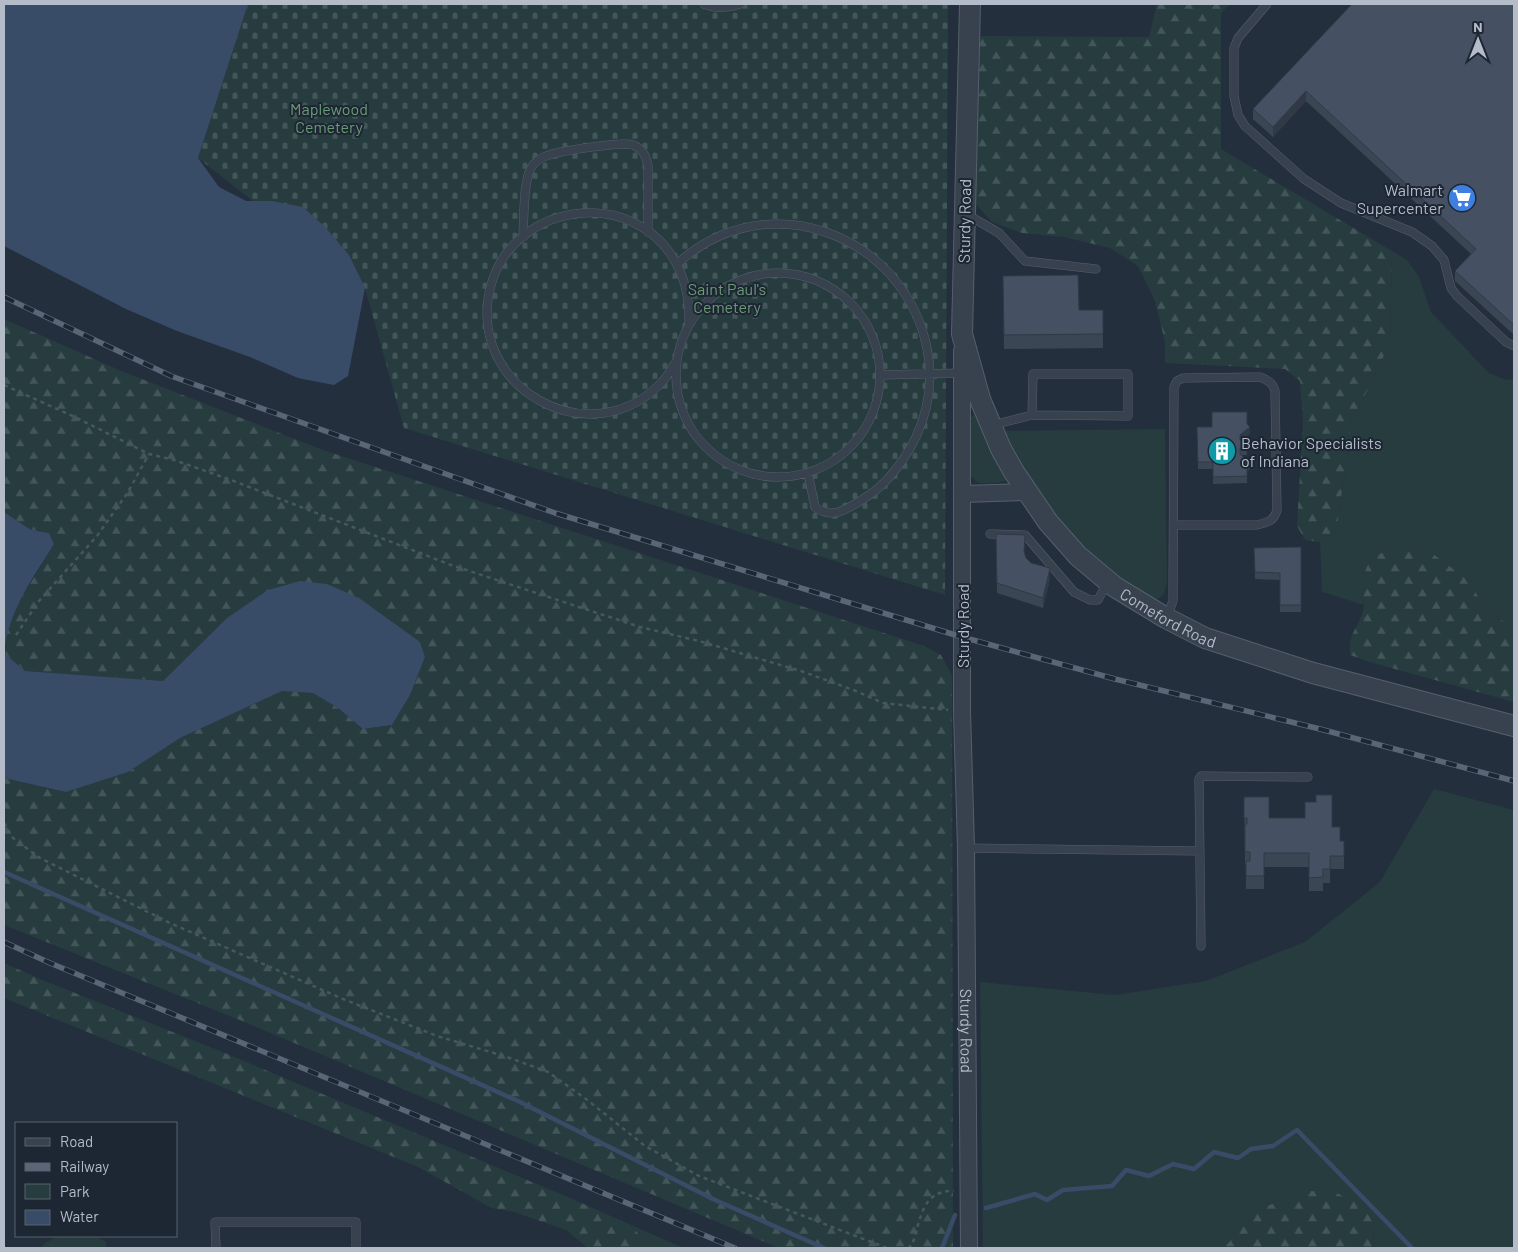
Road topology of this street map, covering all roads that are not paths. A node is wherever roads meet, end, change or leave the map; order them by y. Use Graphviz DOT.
graph roads {
  1 [pos="704,4"];
  2 [pos="740,4"];
  3 [pos="970,4"];
  4 [pos="1267,4"];
  5 [pos="965,212"];
  6 [pos="648,232"];
  7 [pos="523,237"];
  8 [pos="677,264"];
  9 [pos="1096,269"];
  10 [pos="689,324"];
  11 [pos="962,334"];
  12 [pos="1514,346"];
  13 [pos="676,361"];
  14 [pos="962,373"];
  15 [pos="929,374"];
  16 [pos="881,375"];
  17 [pos="1032,415"];
  18 [pos="991,425"];
  19 [pos="808,473"];
  20 [pos="1026,492"];
  21 [pos="962,494"];
  22 [pos="1174,526"];
  23 [pos="990,534"];
  24 [pos="1108,581"];
  25 [pos="1166,618"];
  26 [pos="1514,726"];
  27 [pos="1308,778"];
  28 [pos="966,848"];
  29 [pos="1199,851"];
  30 [pos="1202,946"];
  31 [pos="216,1248"];
  32 [pos="356,1248"];
  33 [pos="969,1248"];
  1 -- 2 [label="lane"];
  3 -- 5 [label="street, Sturdy Road"];
  4 -- 12 [label="lane"];
  5 -- 9 [label="lane"];
  5 -- 11 [label="street, Sturdy Road"];
  6 -- 7 [label="lane"];
  6 -- 7 [label="lane"];
  6 -- 8 [label="lane"];
  7 -- 13 [label="lane"];
  8 -- 10 [label="lane"];
  8 -- 15 [label="lane"];
  10 -- 13 [label="lane"];
  10 -- 16 [label="lane"];
  11 -- 14 [label="street, Sturdy Road"];
  11 -- 18 [label="street, Comeford Road"];
  13 -- 19 [label="lane"];
  14 -- 15 [label="lane"];
  14 -- 21 [label="street, Sturdy Road"];
  15 -- 16 [label="lane"];
  15 -- 19 [label="lane"];
  16 -- 19 [label="lane"];
  17 -- 17 [label="lane"];
  17 -- 18 [label="lane"];
  18 -- 20 [label="street, Comeford Road"];
  20 -- 21 [label="street"];
  20 -- 24 [label="street, Comeford Road"];
  21 -- 28 [label="street, Sturdy Road"];
  22 -- 22 [label="lane"];
  22 -- 25 [label="lane"];
  23 -- 24 [label="lane"];
  24 -- 25 [label="street, Comeford Road"];
  25 -- 26 [label="street, Comeford Road"];
  27 -- 29 [label="lane"];
  28 -- 29 [label="lane"];
  28 -- 33 [label="street, Sturdy Road"];
  29 -- 30 [label="lane"];
  31 -- 32 [label="lane"];
}
